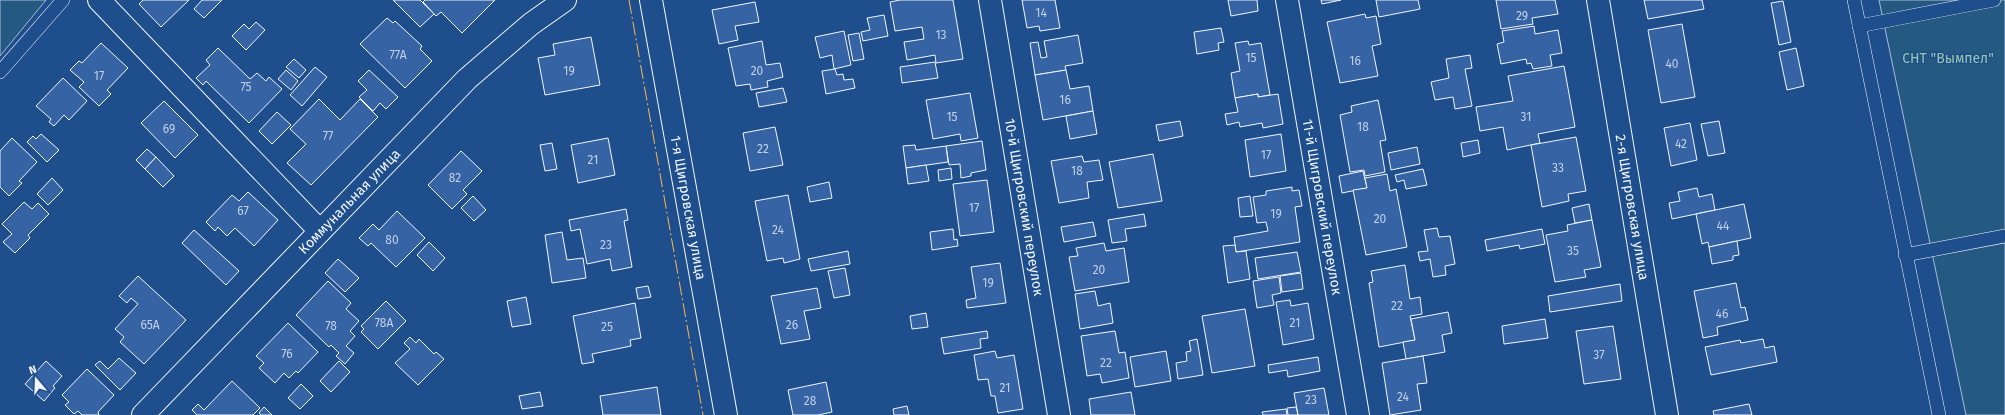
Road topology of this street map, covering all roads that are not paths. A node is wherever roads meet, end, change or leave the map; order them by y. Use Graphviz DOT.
graph roads {
  1 [pos="63,0"];
  2 [pos="99,0"];
  3 [pos="565,0"];
  4 [pos="650,0"];
  5 [pos="990,0"];
  6 [pos="1287,0"];
  7 [pos="1598,0"];
  8 [pos="1854,0"];
  9 [pos="1994,0"];
  10 [pos="1860,26"];
  11 [pos="0,72"];
  12 [pos="320,231"];
  13 [pos="2005,236"];
  14 [pos="1905,255"];
  15 [pos="143,415"];
  16 [pos="726,415"];
  17 [pos="1059,415"];
  18 [pos="1358,415"];
  19 [pos="1667,415"];
  20 [pos="1938,415"];
  1 -- 11 [label="lane"];
  2 -- 12 [label="street"];
  3 -- 12 [label="street, Коммунальная улица"];
  4 -- 16 [label="street, 1-я Щигровская улица"];
  5 -- 17 [label="street, 10-й Щигровский переулок"];
  6 -- 18 [label="street, 11-й Щигровский переулок"];
  7 -- 19 [label="street, 2-я Щигровская улица"];
  8 -- 10 [label="lane"];
  9 -- 10 [label="lane"];
  10 -- 14 [label="lane"];
  12 -- 15 [label="street, Коммунальная улица"];
  13 -- 14 [label="lane"];
  14 -- 20 [label="lane"];
}
